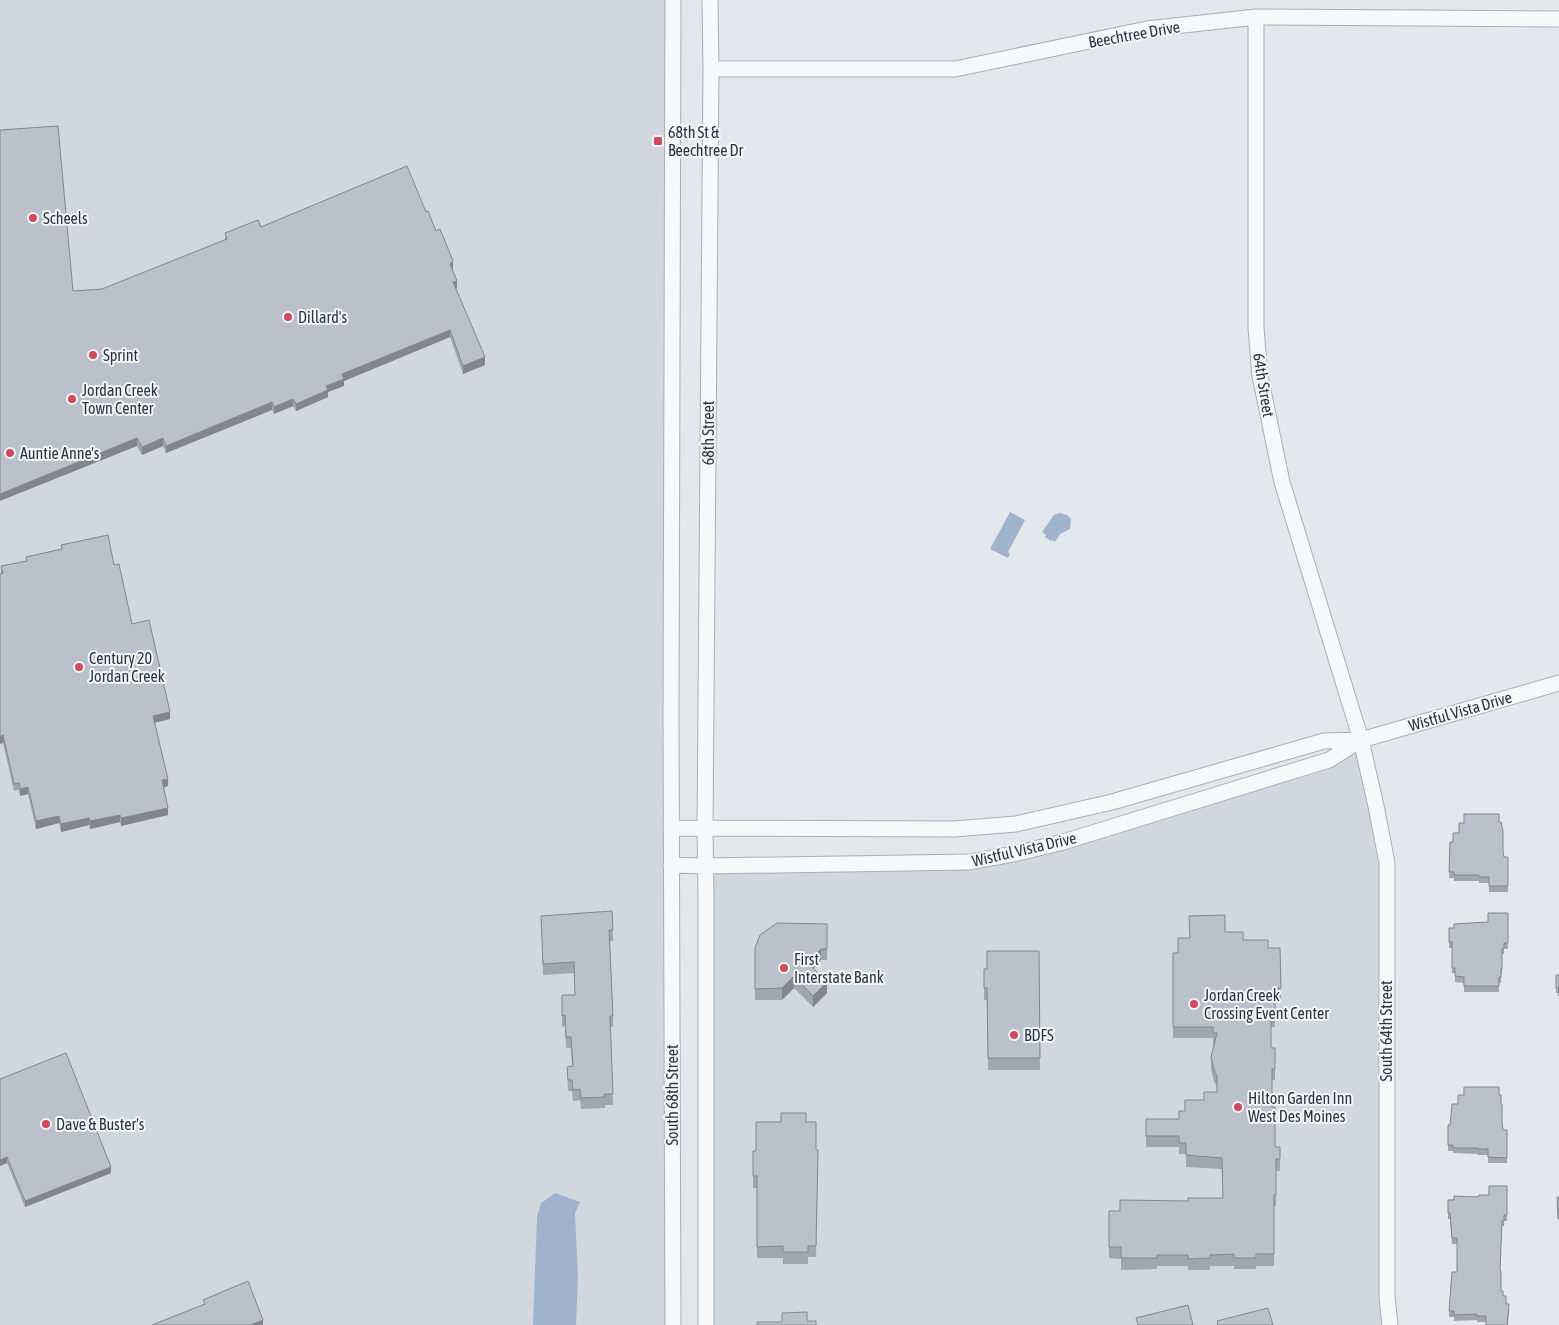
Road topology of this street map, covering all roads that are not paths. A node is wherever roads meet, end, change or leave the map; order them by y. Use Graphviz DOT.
graph roads {
  1 [pos="673,0"];
  2 [pos="710,0"];
  3 [pos="1256,17"];
  4 [pos="1559,19"];
  5 [pos="711,69"];
  6 [pos="1559,683"];
  7 [pos="1361,740"];
  8 [pos="671,828"];
  9 [pos="705,828"];
  10 [pos="671,865"];
  11 [pos="705,866"];
  12 [pos="673,1325"];
  13 [pos="706,1325"];
  14 [pos="1390,1325"];
  1 -- 8 [label="street"];
  2 -- 5 [label="street, 68th Street"];
  3 -- 4 [label="street, Beechtree Drive"];
  3 -- 5 [label="street, Beechtree Drive"];
  3 -- 7 [label="street, 64th Street"];
  5 -- 9 [label="street, 68th Street"];
  6 -- 7 [label="street, Wistful Vista Drive"];
  7 -- 9 [label="street, Wistful Vista Drive"];
  7 -- 11 [label="street, Wistful Vista Drive"];
  7 -- 14 [label="street, South 64th Street"];
  8 -- 9 [label="street, Wistful Vista Drive"];
  8 -- 10 [label="street"];
  9 -- 11 [label="street, 68th Street"];
  10 -- 11 [label="street, Wistful Vista Drive"];
  10 -- 12 [label="street, South 68th Street"];
  11 -- 13 [label="street"];
}
